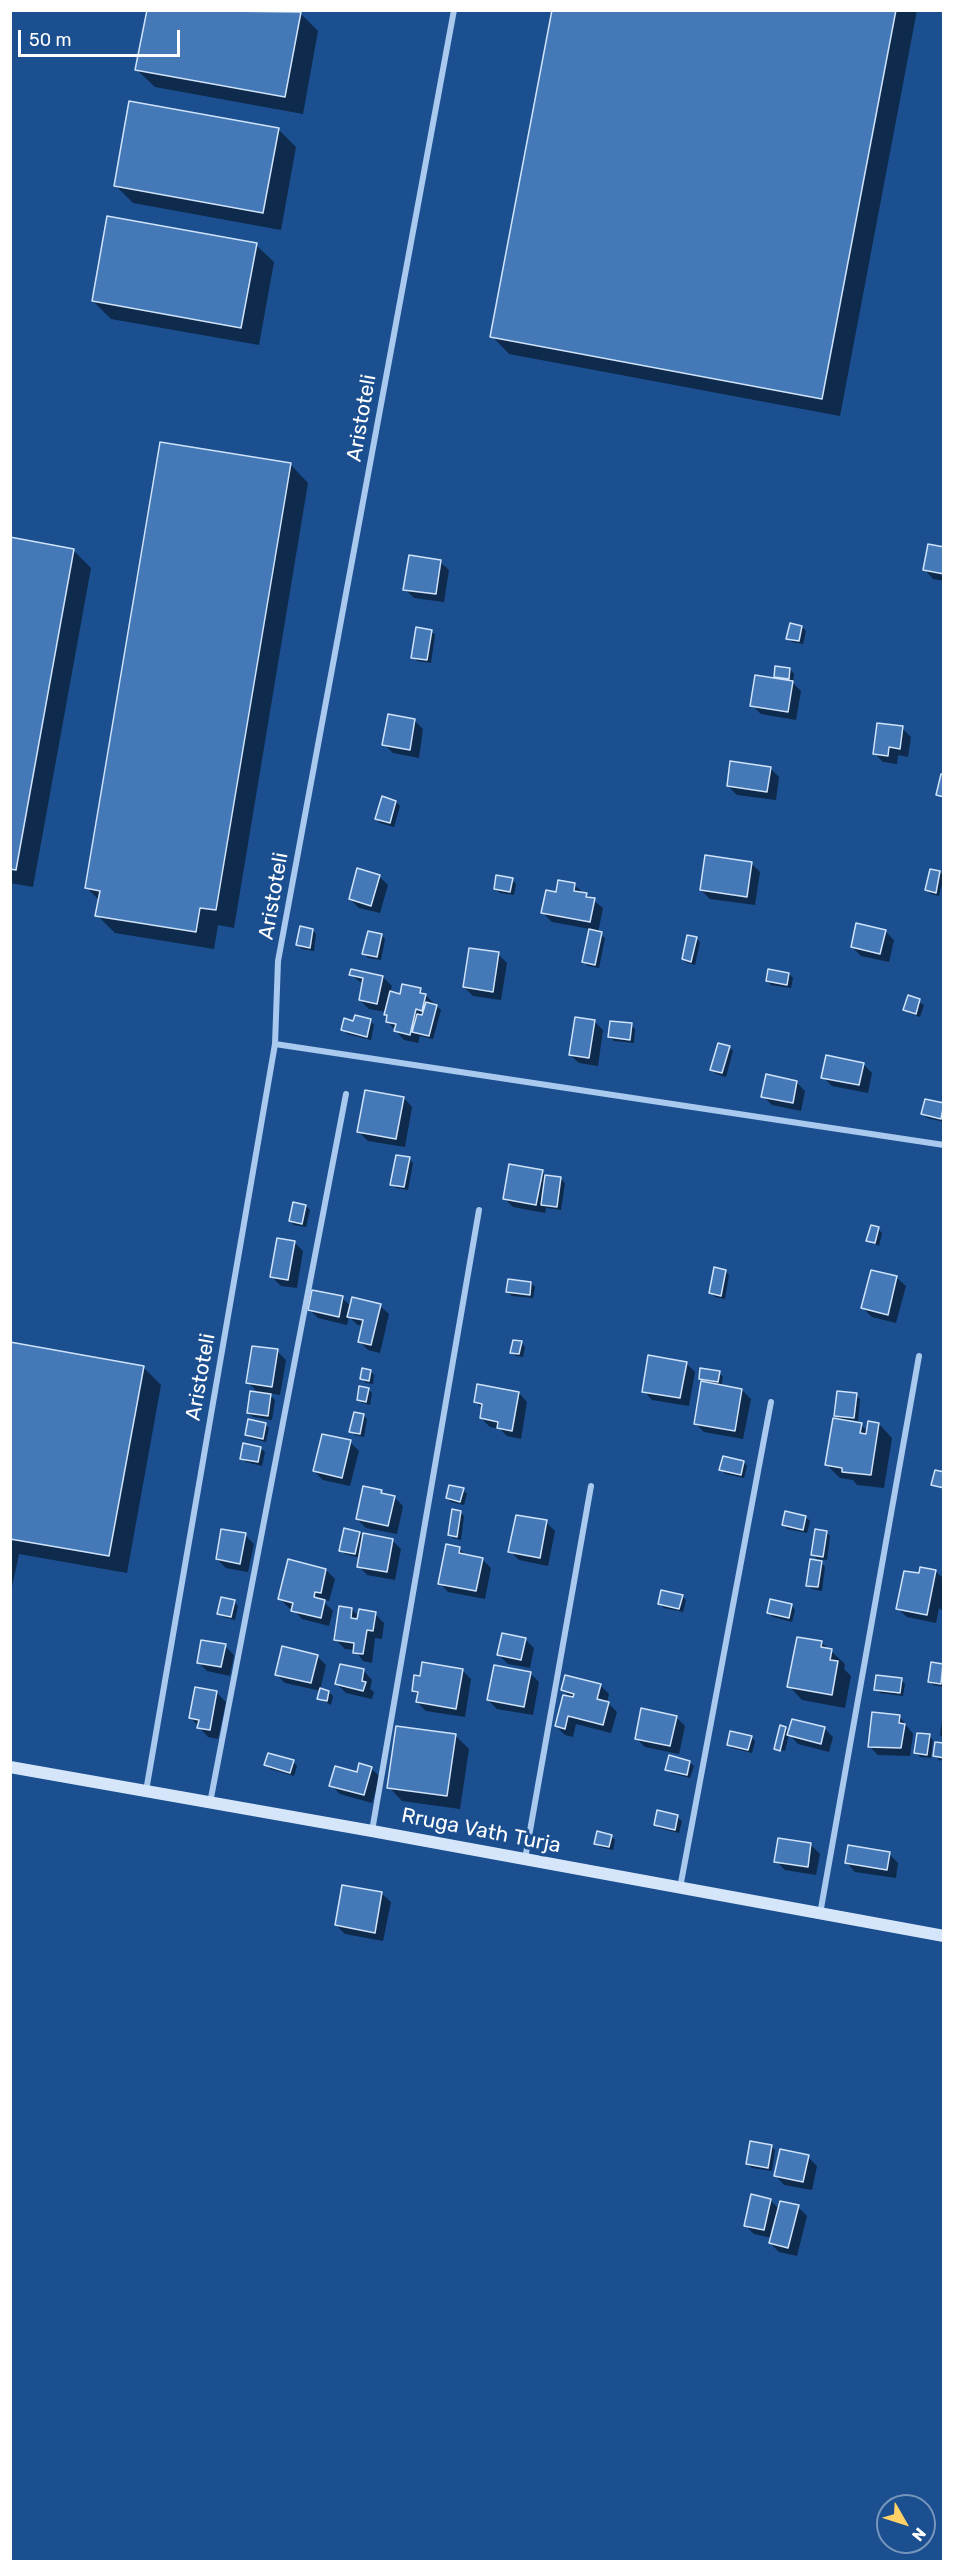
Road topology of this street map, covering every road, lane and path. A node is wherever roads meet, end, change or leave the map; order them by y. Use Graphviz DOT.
graph roads {
  1 [pos="454,10"];
  2 [pos="275,1044"];
  3 [pos="346,1094"];
  4 [pos="944,1145"];
  5 [pos="479,1210"];
  6 [pos="918,1356"];
  7 [pos="771,1402"];
  8 [pos="591,1486"];
  9 [pos="10,1767"];
  10 [pos="146,1791"];
  11 [pos="210,1803"];
  12 [pos="372,1831"];
  13 [pos="525,1859"];
  14 [pos="680,1888"];
  15 [pos="820,1914"];
  16 [pos="944,1936"];
  1 -- 2 [label="street, Aristoteli"];
  2 -- 4 [label="street"];
  2 -- 10 [label="street, Aristoteli"];
  3 -- 11 [label="street"];
  5 -- 12 [label="street"];
  6 -- 15 [label="street"];
  7 -- 14 [label="street"];
  8 -- 13 [label="street"];
  9 -- 10 [label="street, Rruga Vath Turja"];
  10 -- 11 [label="street, Rruga Vath Turja"];
  11 -- 12 [label="street, Rruga Vath Turja"];
  12 -- 13 [label="street, Rruga Vath Turja"];
  13 -- 14 [label="street, Rruga Vath Turja"];
  14 -- 15 [label="street, Rruga Vath Turja"];
  15 -- 16 [label="street, Rruga Vath Turja"];
}
